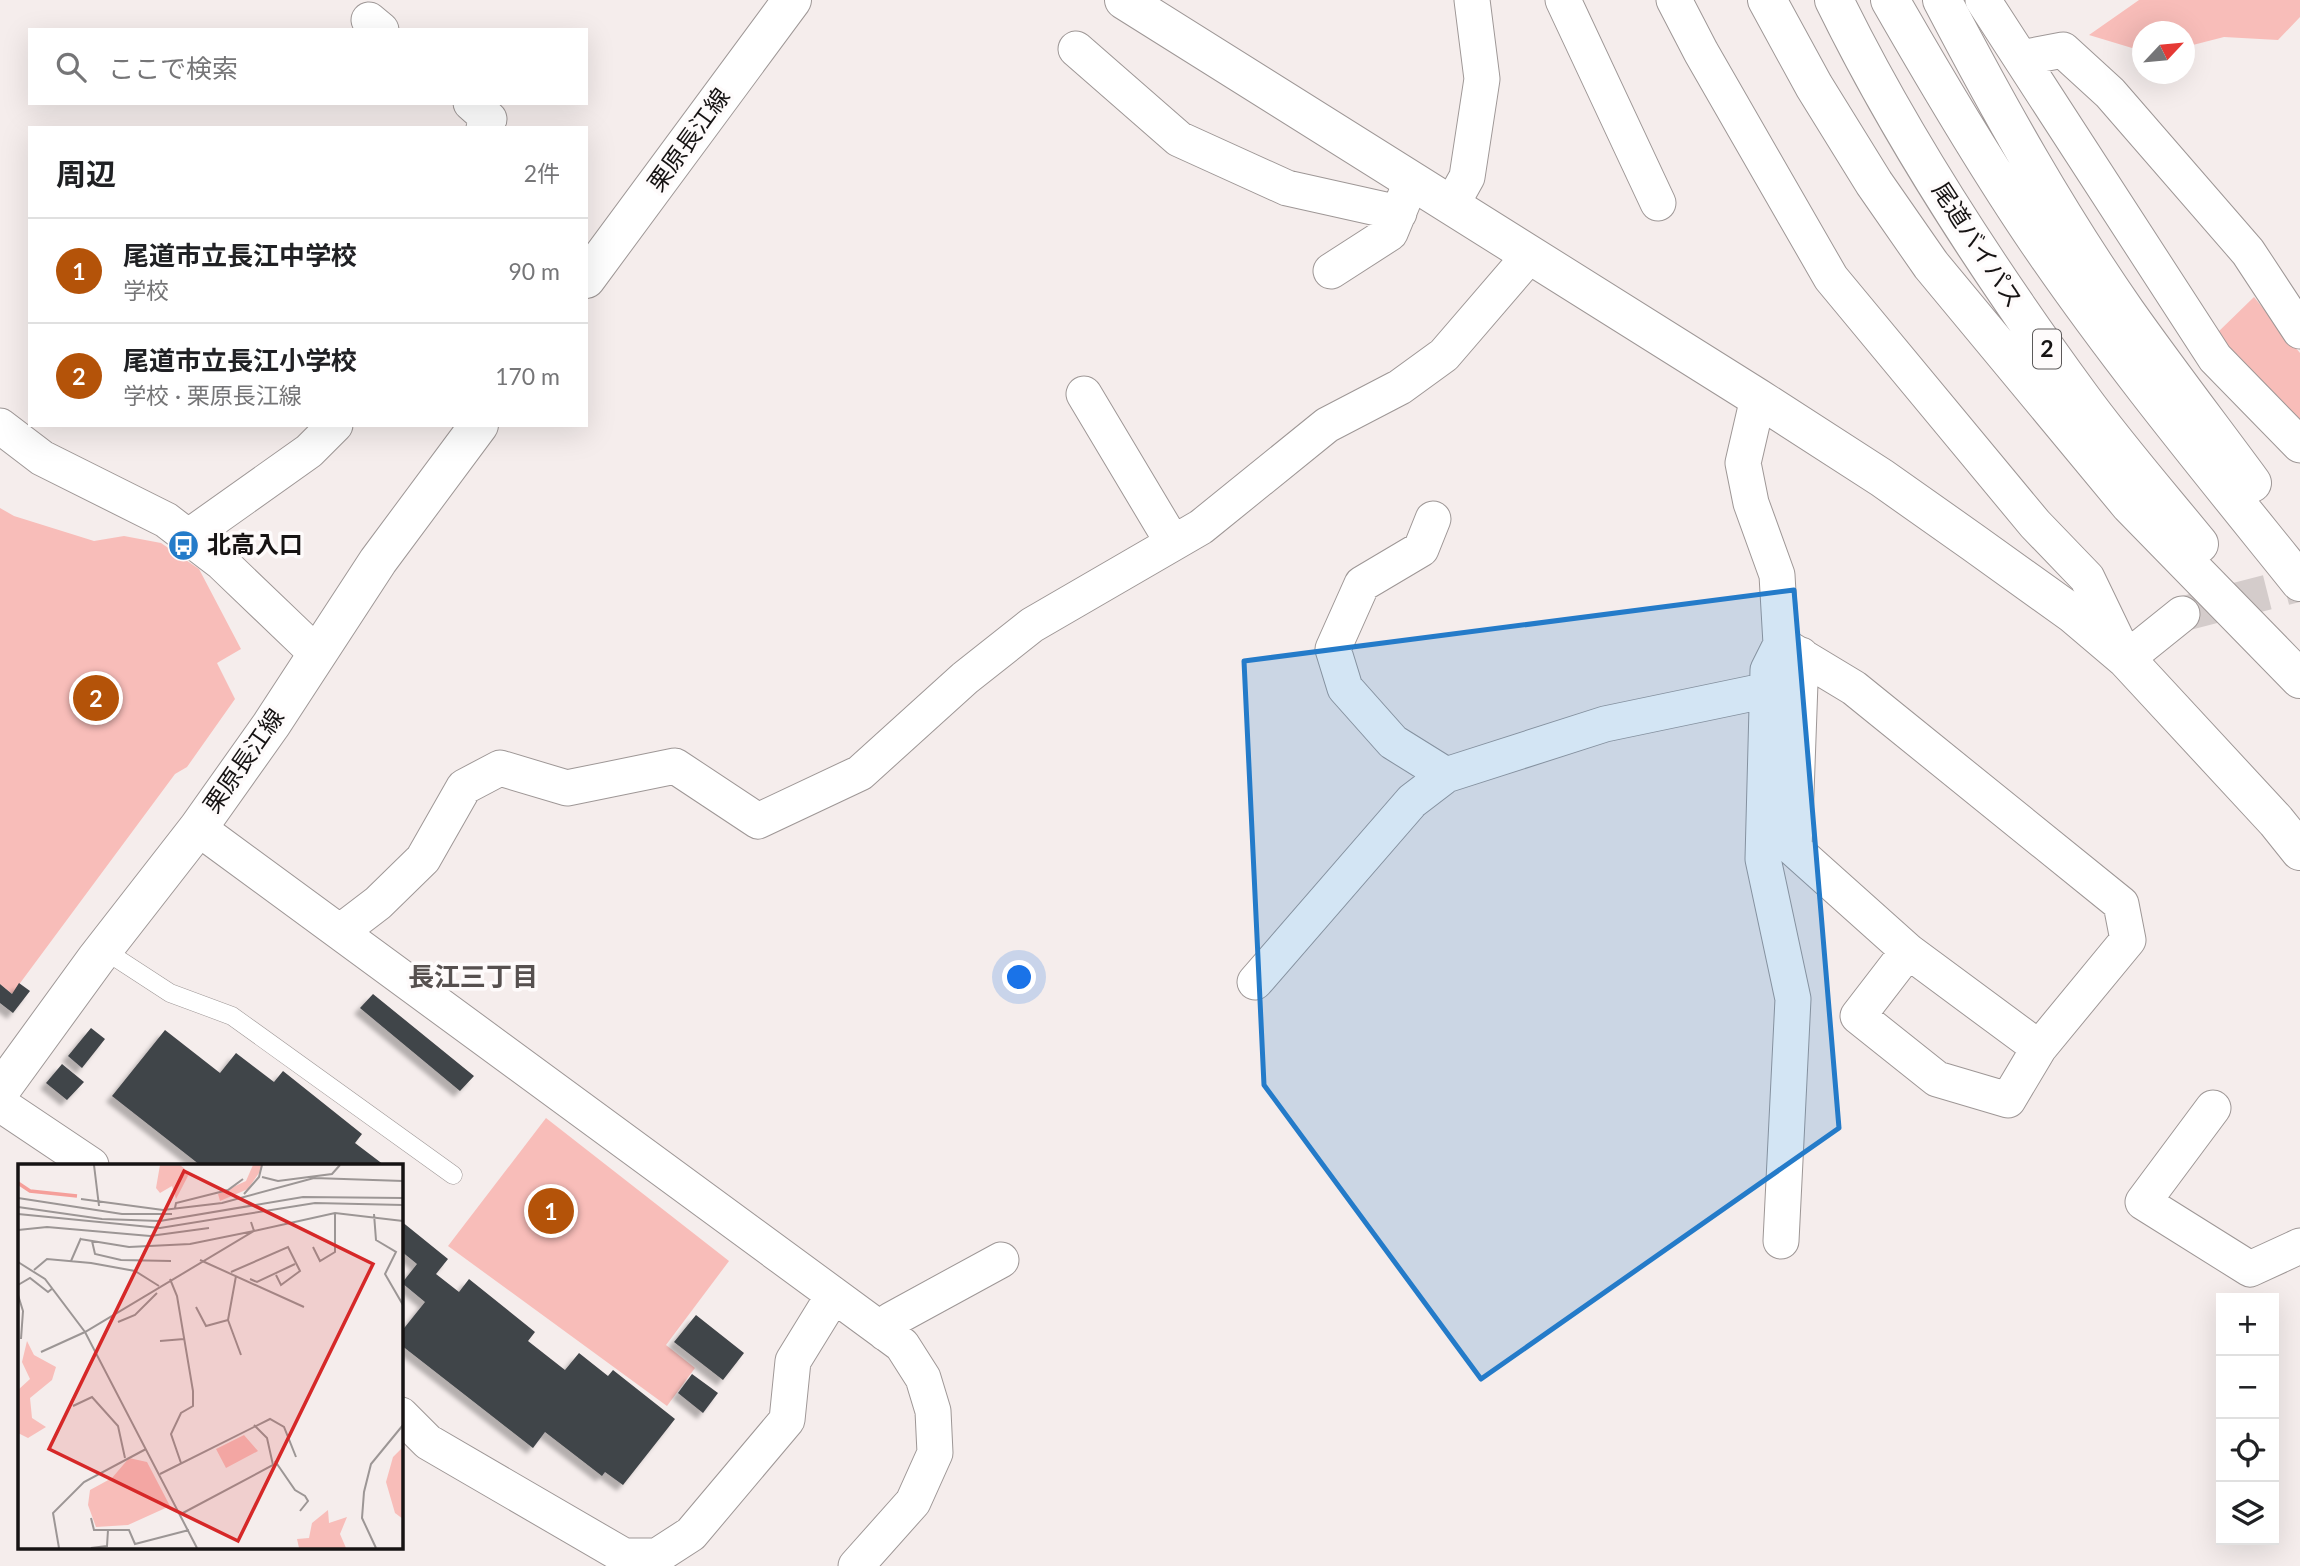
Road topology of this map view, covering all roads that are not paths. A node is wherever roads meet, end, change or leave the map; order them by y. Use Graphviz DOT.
graph roads {
  1 [pos="792,0"];
  2 [pos="1124,0"];
  3 [pos="1472,0"];
  4 [pos="1563,0"];
  5 [pos="1674,0"];
  6 [pos="1767,0"];
  7 [pos="1834,0"];
  8 [pos="1890,0"];
  9 [pos="1942,0"];
  10 [pos="1983,0"];
  11 [pos="1076,49"];
  12 [pos="2021,58"];
  13 [pos="473,105"];
  14 [pos="485,126"];
  15 [pos="1405,196"];
  16 [pos="1658,202"];
  17 [pos="1452,204"];
  18 [pos="1530,255"];
  19 [pos="1331,271"];
  20 [pos="588,276"];
  21 [pos="2300,331"];
  22 [pos="1084,394"];
  23 [pos="1758,398"];
  24 [pos="0,426"];
  25 [pos="333,427"];
  26 [pos="478,427"];
  27 [pos="2300,445"];
  28 [pos="1433,519"];
  29 [pos="188,537"];
  30 [pos="1173,543"];
  31 [pos="2300,551"];
  32 [pos="2300,582"];
  33 [pos="2182,614"];
  34 [pos="1791,650"];
  35 [pos="316,653"];
  36 [pos="2126,659"];
  37 [pos="2300,672"];
  38 [pos="2300,678"];
  39 [pos="1768,690"];
  40 [pos="1446,775"];
  41 [pos="198,828"];
  42 [pos="2300,851"];
  43 [pos="340,932"];
  44 [pos="104,950"];
  45 [pos="1908,951"];
  46 [pos="1255,982"];
  47 [pos="2039,1048"];
  48 [pos="0,1091"];
  49 [pos="0,1104"];
  50 [pos="2213,1108"];
  51 [pos="90,1164"];
  52 [pos="453,1175"];
  53 [pos="1781,1241"];
  54 [pos="2300,1246"];
  55 [pos="1001,1260"];
  56 [pos="833,1296"];
  57 [pos="885,1333"];
  58 [pos="402,1416"];
  59 [pos="654,1561"];
  60 [pos="856,1566"];
  1 -- 20 [label="main road, 栗原長江線"];
  2 -- 15 [label="main road"];
  3 -- 17 [label="street"];
  4 -- 16 [label="street"];
  5 -- 36 [label="street"];
  6 -- 38 [label="main road"];
  7 -- 37 [label="main road, 尾道バイパス / 2"];
  8 -- 32 [label="main road, 2"];
  9 -- 31 [label="main road"];
  10 -- 12 [label="street"];
  11 -- 15 [label="street"];
  12 -- 21 [label="street"];
  12 -- 27 [label="street"];
  13 -- 14 [label="street"];
  15 -- 17 [label="main road"];
  15 -- 19 [label="street"];
  17 -- 18 [label="main road"];
  18 -- 23 [label="main road"];
  18 -- 30 [label="street"];
  22 -- 30 [label="street"];
  23 -- 34 [label="street"];
  23 -- 36 [label="main road"];
  24 -- 29 [label="street"];
  25 -- 29 [label="street"];
  26 -- 35 [label="main road, 栗原長江線"];
  28 -- 40 [label="street"];
  29 -- 35 [label="street"];
  30 -- 43 [label="street"];
  33 -- 36 [label="street"];
  34 -- 39 [label="street"];
  34 -- 45 [label="street"];
  34 -- 47 [label="street"];
  35 -- 41 [label="main road, 栗原長江線"];
  36 -- 42 [label="main road"];
  39 -- 40 [label="street"];
  39 -- 53 [label="street"];
  40 -- 46 [label="street"];
  41 -- 43 [label="street"];
  41 -- 44 [label="main road, 栗原長江線"];
  43 -- 56 [label="street"];
  44 -- 48 [label="main road, 栗原長江線"];
  44 -- 52 [label="lane"];
  45 -- 47 [label="street"];
  45 -- 47 [label="street"];
  49 -- 51 [label="street"];
  50 -- 54 [label="street"];
  55 -- 57 [label="street"];
  56 -- 57 [label="street"];
  56 -- 59 [label="street"];
  57 -- 60 [label="street"];
  58 -- 59 [label="street"];
}
